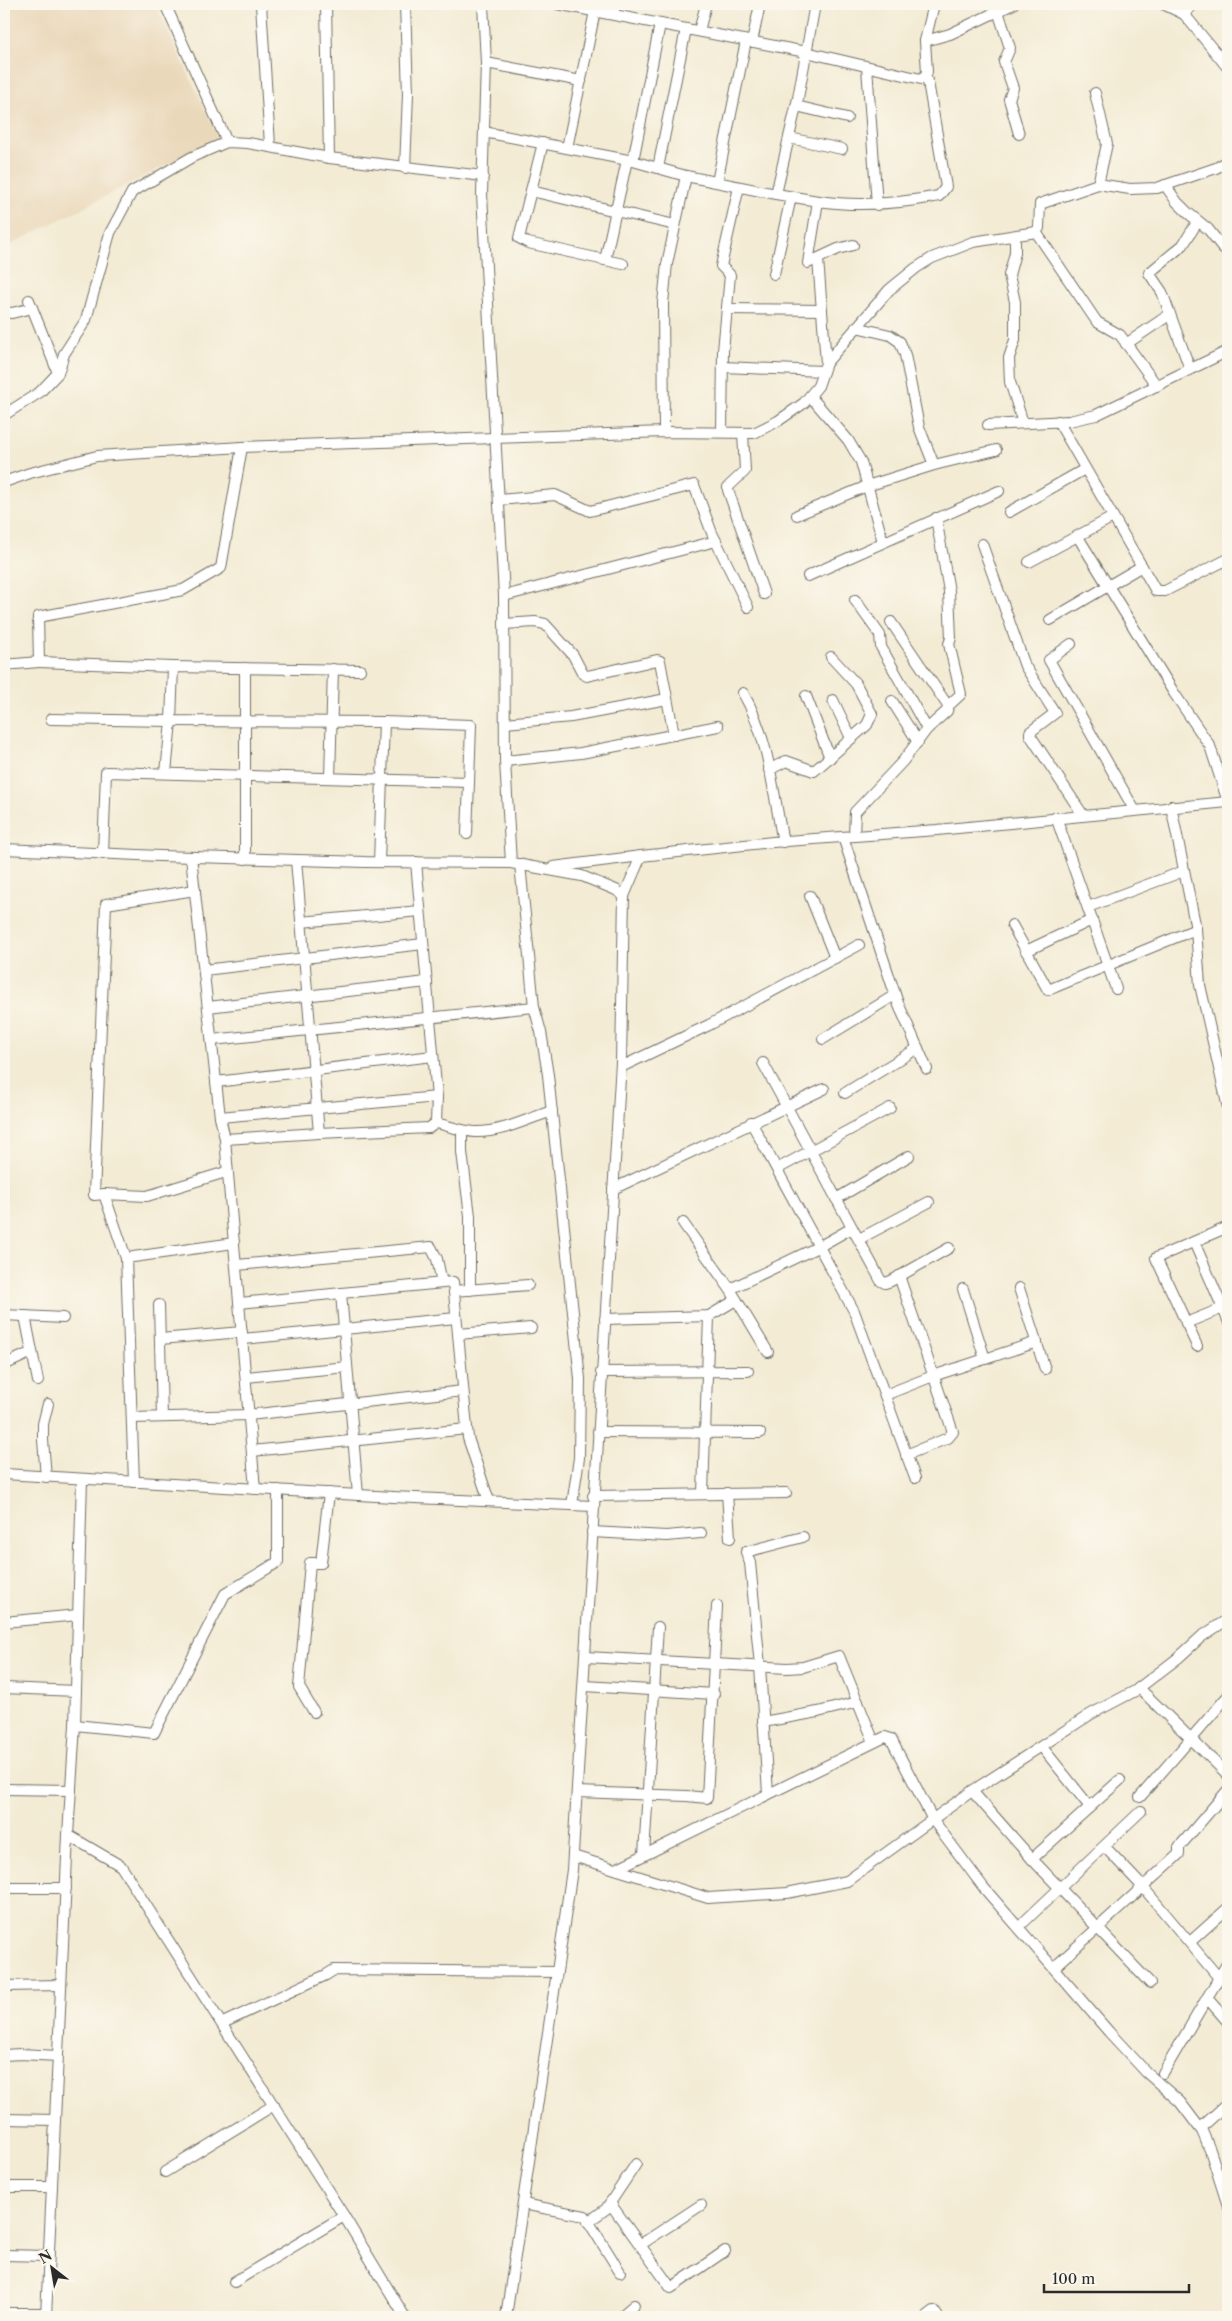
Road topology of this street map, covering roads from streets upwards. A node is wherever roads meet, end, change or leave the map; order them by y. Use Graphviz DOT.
graph roads {
  1 [pos="165,4"];
  2 [pos="260,4"];
  3 [pos="326,4"];
  4 [pos="405,4"];
  5 [pos="483,4"];
  6 [pos="557,4"];
  7 [pos="706,4"];
  8 [pos="760,4"];
  9 [pos="815,4"];
  10 [pos="934,4"];
  11 [pos="1013,4"];
  12 [pos="1163,4"];
  13 [pos="1193,4"];
  14 [pos="614,9"];
  15 [pos="595,11"];
  16 [pos="998,11"];
  17 [pos="1184,14"];
  18 [pos="660,24"];
  19 [pos="686,28"];
  20 [pos="699,31"];
  21 [pos="749,41"];
  22 [pos="925,41"];
  23 [pos="806,52"];
  24 [pos="486,63"];
  25 [pos="867,66"];
  26 [pos="1228,68"];
  27 [pos="925,76"];
  28 [pos="581,81"];
  29 [pos="1094,93"];
  30 [pos="796,106"];
  31 [pos="847,118"];
  32 [pos="484,132"];
  33 [pos="1019,134"];
  34 [pos="789,138"];
  35 [pos="228,142"];
  36 [pos="543,143"];
  37 [pos="270,145"];
  38 [pos="567,148"];
  39 [pos="842,150"];
  40 [pos="329,158"];
  41 [pos="630,161"];
  42 [pos="1228,161"];
  43 [pos="405,168"];
  44 [pos="658,168"];
  45 [pos="483,176"];
  46 [pos="686,176"];
  47 [pos="717,182"];
  48 [pos="1098,184"];
  49 [pos="1165,185"];
  50 [pos="738,186"];
  51 [pos="531,191"];
  52 [pos="776,194"];
  53 [pos="791,197"];
  54 [pos="818,201"];
  55 [pos="877,204"];
  56 [pos="616,211"];
  57 [pos="1198,221"];
  58 [pos="675,224"];
  59 [pos="1036,232"];
  60 [pos="1015,237"];
  61 [pos="853,245"];
  62 [pos="1223,248"];
  63 [pos="818,259"];
  64 [pos="605,260"];
  65 [pos="623,264"];
  66 [pos="774,274"];
  67 [pos="727,310"];
  68 [pos="822,310"];
  69 [pos="4,312"];
  70 [pos="1170,315"];
  71 [pos="856,327"];
  72 [pos="1126,344"];
  73 [pos="1228,351"];
  74 [pos="723,367"];
  75 [pos="824,367"];
  76 [pos="1190,369"];
  77 [pos="58,373"];
  78 [pos="1157,386"];
  79 [pos="810,396"];
  80 [pos="4,415"];
  81 [pos="1058,421"];
  82 [pos="1023,423"];
  83 [pos="988,425"];
  84 [pos="664,432"];
  85 [pos="722,432"];
  86 [pos="743,433"];
  87 [pos="496,439"];
  88 [pos="242,447"];
  89 [pos="996,450"];
  90 [pos="934,465"];
  91 [pos="1086,469"];
  92 [pos="4,482"];
  93 [pos="866,486"];
  94 [pos="999,491"];
  95 [pos="499,500"];
  96 [pos="1009,512"];
  97 [pos="797,516"];
  98 [pos="1113,517"];
  99 [pos="936,518"];
  100 [pos="1078,537"];
  101 [pos="716,541"];
  102 [pos="883,542"];
  103 [pos="982,544"];
  104 [pos="1228,559"];
  105 [pos="1029,562"];
  106 [pos="1142,566"];
  107 [pos="808,576"];
  108 [pos="1107,587"];
  109 [pos="764,594"];
  110 [pos="504,596"];
  111 [pos="855,600"];
  112 [pos="748,607"];
  113 [pos="1050,620"];
  114 [pos="891,622"];
  115 [pos="504,624"];
  116 [pos="1071,644"];
  117 [pos="831,657"];
  118 [pos="39,662"];
  119 [pos="4,665"];
  120 [pos="172,667"];
  121 [pos="245,668"];
  122 [pos="333,670"];
  123 [pos="360,670"];
  124 [pos="743,693"];
  125 [pos="806,696"];
  126 [pos="667,699"];
  127 [pos="833,700"];
  128 [pos="892,701"];
  129 [pos="948,706"];
  130 [pos="51,719"];
  131 [pos="171,721"];
  132 [pos="245,721"];
  133 [pos="332,722"];
  134 [pos="384,722"];
  135 [pos="505,723"];
  136 [pos="718,726"];
  137 [pos="928,729"];
  138 [pos="674,735"];
  139 [pos="851,738"];
  140 [pos="918,742"];
  141 [pos="830,758"];
  142 [pos="505,760"];
  143 [pos="769,770"];
  144 [pos="166,773"];
  145 [pos="245,776"];
  146 [pos="330,778"];
  147 [pos="382,779"];
  148 [pos="469,782"];
  149 [pos="1228,802"];
  150 [pos="1171,806"];
  151 [pos="1134,809"];
  152 [pos="1083,815"];
  153 [pos="1056,817"];
  154 [pos="467,834"];
  155 [pos="854,836"];
  156 [pos="843,837"];
  157 [pos="783,842"];
  158 [pos="4,849"];
  159 [pos="102,854"];
  160 [pos="641,856"];
  161 [pos="192,857"];
  162 [pos="245,859"];
  163 [pos="296,860"];
  164 [pos="379,862"];
  165 [pos="416,862"];
  166 [pos="515,863"];
  167 [pos="545,868"];
  168 [pos="1184,871"];
  169 [pos="195,890"];
  170 [pos="624,896"];
  171 [pos="810,896"];
  172 [pos="1088,907"];
  173 [pos="420,911"];
  174 [pos="1092,920"];
  175 [pos="302,922"];
  176 [pos="1012,925"];
  177 [pos="1196,929"];
  178 [pos="423,944"];
  179 [pos="859,945"];
  180 [pos="1026,952"];
  181 [pos="304,958"];
  182 [pos="835,958"];
  183 [pos="1107,964"];
  184 [pos="204,970"];
  185 [pos="426,982"];
  186 [pos="1116,989"];
  187 [pos="896,995"];
  188 [pos="308,996"];
  189 [pos="208,1007"];
  190 [pos="534,1007"];
  191 [pos="430,1017"];
  192 [pos="311,1030"];
  193 [pos="823,1039"];
  194 [pos="212,1040"];
  195 [pos="918,1048"];
  196 [pos="433,1056"];
  197 [pos="763,1063"];
  198 [pos="621,1067"];
  199 [pos="927,1069"];
  200 [pos="314,1071"];
  201 [pos="216,1082"];
  202 [pos="824,1089"];
  203 [pos="845,1093"];
  204 [pos="437,1097"];
  205 [pos="785,1106"];
  206 [pos="317,1108"];
  207 [pos="890,1108"];
  208 [pos="1228,1108"];
  209 [pos="552,1111"];
  210 [pos="220,1117"];
  211 [pos="751,1122"];
  212 [pos="436,1123"];
  213 [pos="462,1130"];
  214 [pos="319,1133"];
  215 [pos="225,1139"];
  216 [pos="810,1152"];
  217 [pos="909,1156"];
  218 [pos="777,1169"];
  219 [pos="226,1172"];
  220 [pos="613,1190"];
  221 [pos="104,1194"];
  222 [pos="836,1199"];
  223 [pos="929,1202"];
  224 [pos="683,1223"];
  225 [pos="1228,1227"];
  226 [pos="852,1228"];
  227 [pos="859,1239"];
  228 [pos="1194,1242"];
  229 [pos="234,1243"];
  230 [pos="820,1246"];
  231 [pos="949,1248"];
  232 [pos="126,1258"];
  233 [pos="237,1265"];
  234 [pos="899,1276"];
  235 [pos="442,1284"];
  236 [pos="528,1285"];
  237 [pos="1019,1288"];
  238 [pos="730,1289"];
  239 [pos="963,1289"];
  240 [pos="470,1290"];
  241 [pos="454,1291"];
  242 [pos="341,1293"];
  243 [pos="736,1300"];
  244 [pos="240,1303"];
  245 [pos="159,1304"];
  246 [pos="1223,1308"];
  247 [pos="4,1315"];
  248 [pos="25,1316"];
  249 [pos="709,1316"];
  250 [pos="64,1318"];
  251 [pos="456,1318"];
  252 [pos="605,1319"];
  253 [pos="1228,1320"];
  254 [pos="1186,1323"];
  255 [pos="531,1328"];
  256 [pos="344,1329"];
  257 [pos="458,1334"];
  258 [pos="242,1335"];
  259 [pos="160,1339"];
  260 [pos="1037,1342"];
  261 [pos="1197,1346"];
  262 [pos="32,1352"];
  263 [pos="768,1352"];
  264 [pos="985,1359"];
  265 [pos="4,1364"];
  266 [pos="347,1367"];
  267 [pos="1046,1369"];
  268 [pos="707,1371"];
  269 [pos="748,1371"];
  270 [pos="601,1372"];
  271 [pos="934,1376"];
  272 [pos="246,1377"];
  273 [pos="38,1381"];
  274 [pos="463,1390"];
  275 [pos="885,1396"];
  276 [pos="48,1404"];
  277 [pos="350,1404"];
  278 [pos="249,1415"];
  279 [pos="162,1417"];
  280 [pos="132,1418"];
  281 [pos="467,1429"];
  282 [pos="598,1432"];
  283 [pos="705,1433"];
  284 [pos="760,1433"];
  285 [pos="354,1442"];
  286 [pos="252,1451"];
  287 [pos="906,1455"];
  288 [pos="4,1474"];
  289 [pos="46,1477"];
  290 [pos="915,1478"];
  291 [pos="82,1479"];
  292 [pos="134,1482"];
  293 [pos="255,1489"];
  294 [pos="278,1490"];
  295 [pos="329,1493"];
  296 [pos="703,1493"];
  297 [pos="727,1493"];
  298 [pos="786,1493"];
  299 [pos="358,1495"];
  300 [pos="489,1500"];
  301 [pos="593,1501"];
  302 [pos="572,1505"];
  303 [pos="592,1532"];
  304 [pos="701,1533"];
  305 [pos="803,1537"];
  306 [pos="730,1538"];
  307 [pos="717,1606"];
  308 [pos="78,1615"];
  309 [pos="1228,1619"];
  310 [pos="4,1622"];
  311 [pos="658,1627"];
  312 [pos="586,1657"];
  313 [pos="656,1661"];
  314 [pos="715,1664"];
  315 [pos="760,1666"];
  316 [pos="584,1686"];
  317 [pos="4,1688"];
  318 [pos="1139,1688"];
  319 [pos="654,1690"];
  320 [pos="76,1691"];
  321 [pos="714,1694"];
  322 [pos="1228,1696"];
  323 [pos="858,1702"];
  324 [pos="314,1712"];
  325 [pos="763,1722"];
  326 [pos="75,1725"];
  327 [pos="1191,1739"];
  328 [pos="874,1742"];
  329 [pos="1042,1747"];
  330 [pos="1228,1775"];
  331 [pos="1120,1780"];
  332 [pos="4,1789"];
  333 [pos="71,1790"];
  334 [pos="1228,1790"];
  335 [pos="972,1791"];
  336 [pos="577,1792"];
  337 [pos="647,1794"];
  338 [pos="768,1794"];
  339 [pos="1140,1797"];
  340 [pos="1090,1807"];
  341 [pos="1141,1810"];
  342 [pos="933,1820"];
  343 [pos="68,1835"];
  344 [pos="1105,1846"];
  345 [pos="644,1855"];
  346 [pos="573,1856"];
  347 [pos="1032,1859"];
  348 [pos="616,1869"];
  349 [pos="1142,1886"];
  350 [pos="4,1888"];
  351 [pos="66,1888"];
  352 [pos="1060,1889"];
  353 [pos="1228,1908"];
  354 [pos="1024,1922"];
  355 [pos="1097,1927"];
  356 [pos="1190,1942"];
  357 [pos="1228,1962"];
  358 [pos="1058,1964"];
  359 [pos="557,1972"];
  360 [pos="1219,1978"];
  361 [pos="1150,1983"];
  362 [pos="61,1985"];
  363 [pos="4,1986"];
  364 [pos="1207,1998"];
  365 [pos="1228,2022"];
  366 [pos="223,2023"];
  367 [pos="4,2055"];
  368 [pos="58,2056"];
  369 [pos="1163,2073"];
  370 [pos="1228,2103"];
  371 [pos="274,2105"];
  372 [pos="4,2118"];
  373 [pos="55,2120"];
  374 [pos="1205,2124"];
  375 [pos="636,2164"];
  376 [pos="165,2172"];
  377 [pos="4,2187"];
  378 [pos="52,2187"];
  379 [pos="610,2203"];
  380 [pos="523,2204"];
  381 [pos="701,2205"];
  382 [pos="1228,2206"];
  383 [pos="344,2216"];
  384 [pos="588,2222"];
  385 [pos="640,2245"];
  386 [pos="725,2251"];
  387 [pos="4,2254"];
  388 [pos="48,2256"];
  389 [pos="620,2272"];
  390 [pos="234,2282"];
  391 [pos="634,2305"];
  392 [pos="4,2313"];
  393 [pos="46,2315"];
  394 [pos="405,2317"];
  395 [pos="506,2317"];
  396 [pos="620,2317"];
  397 [pos="926,2317"];
  398 [pos="938,2317"];
  1 -- 35 [label="street"];
  2 -- 37 [label="street"];
  3 -- 40 [label="street"];
  4 -- 43 [label="street"];
  5 -- 24 [label="street"];
  6 -- 15 [label="street"];
  7 -- 20 [label="street"];
  8 -- 21 [label="street"];
  9 -- 23 [label="street"];
  10 -- 22 [label="street"];
  11 -- 16 [label="street"];
  12 -- 17 [label="street"];
  13 -- 17 [label="street"];
  14 -- 15 [label="street"];
  14 -- 18 [label="street"];
  15 -- 28 [label="street"];
  16 -- 22 [label="street"];
  16 -- 33 [label="street"];
  17 -- 26 [label="street"];
  18 -- 19 [label="street"];
  18 -- 41 [label="street"];
  19 -- 20 [label="street"];
  19 -- 44 [label="street"];
  20 -- 21 [label="street"];
  21 -- 23 [label="street"];
  21 -- 47 [label="street"];
  22 -- 27 [label="street"];
  23 -- 25 [label="street"];
  23 -- 30 [label="street"];
  24 -- 28 [label="street"];
  24 -- 32 [label="street"];
  25 -- 27 [label="street"];
  25 -- 55 [label="street"];
  27 -- 55 [label="street"];
  28 -- 38 [label="street"];
  29 -- 48 [label="street"];
  30 -- 31 [label="street"];
  30 -- 34 [label="street"];
  32 -- 36 [label="street"];
  32 -- 45 [label="street"];
  34 -- 39 [label="street"];
  34 -- 52 [label="street"];
  35 -- 37 [label="street"];
  35 -- 77 [label="street"];
  36 -- 38 [label="street"];
  36 -- 51 [label="street"];
  37 -- 40 [label="street"];
  38 -- 41 [label="street"];
  40 -- 43 [label="street"];
  41 -- 44 [label="street"];
  41 -- 56 [label="street"];
  42 -- 49 [label="street"];
  43 -- 45 [label="street"];
  44 -- 46 [label="street"];
  45 -- 87 [label="street"];
  46 -- 47 [label="street"];
  46 -- 58 [label="street"];
  47 -- 50 [label="street"];
  48 -- 49 [label="street"];
  48 -- 59 [label="street"];
  49 -- 57 [label="street"];
  50 -- 52 [label="street"];
  50 -- 67 [label="street"];
  51 -- 56 [label="street"];
  51 -- 64 [label="street"];
  52 -- 53 [label="street"];
  53 -- 54 [label="street"];
  53 -- 66 [label="street"];
  54 -- 55 [label="street"];
  54 -- 63 [label="street"];
  56 -- 58 [label="street"];
  56 -- 64 [label="street"];
  57 -- 62 [label="street"];
  57 -- 70 [label="street"];
  58 -- 84 [label="street"];
  59 -- 60 [label="street"];
  59 -- 72 [label="street"];
  60 -- 71 [label="street"];
  60 -- 82 [label="street"];
  61 -- 63 [label="street"];
  63 -- 68 [label="street"];
  64 -- 65 [label="street"];
  67 -- 68 [label="street"];
  67 -- 74 [label="street"];
  68 -- 75 [label="street"];
  69 -- 77 [label="street"];
  70 -- 72 [label="street"];
  70 -- 76 [label="street"];
  71 -- 75 [label="street"];
  71 -- 90 [label="street"];
  72 -- 78 [label="street"];
  73 -- 76 [label="street"];
  74 -- 75 [label="street"];
  74 -- 85 [label="street"];
  75 -- 79 [label="street"];
  76 -- 78 [label="street"];
  77 -- 80 [label="street"];
  78 -- 81 [label="street"];
  79 -- 86 [label="street"];
  79 -- 93 [label="street"];
  81 -- 82 [label="street"];
  81 -- 91 [label="street"];
  82 -- 83 [label="street"];
  84 -- 85 [label="street"];
  84 -- 87 [label="street"];
  85 -- 86 [label="street"];
  86 -- 109 [label="street"];
  87 -- 88 [label="street"];
  87 -- 95 [label="street"];
  88 -- 92 [label="street"];
  88 -- 118 [label="street"];
  89 -- 90 [label="street"];
  90 -- 93 [label="street"];
  91 -- 96 [label="street"];
  91 -- 98 [label="street"];
  93 -- 97 [label="street"];
  93 -- 102 [label="street"];
  94 -- 99 [label="street"];
  95 -- 101 [label="street"];
  95 -- 110 [label="street"];
  98 -- 100 [label="street"];
  98 -- 106 [label="street"];
  99 -- 102 [label="street"];
  99 -- 129 [label="street"];
  100 -- 105 [label="street"];
  100 -- 108 [label="street"];
  101 -- 110 [label="street"];
  101 -- 112 [label="street"];
  102 -- 107 [label="street"];
  103 -- 152 [label="street"];
  104 -- 106 [label="street"];
  106 -- 108 [label="street"];
  108 -- 113 [label="street"];
  108 -- 149 [label="street"];
  110 -- 115 [label="street"];
  111 -- 137 [label="street"];
  114 -- 129 [label="street"];
  115 -- 126 [label="street"];
  115 -- 135 [label="street"];
  116 -- 151 [label="street"];
  117 -- 139 [label="street"];
  118 -- 119 [label="street"];
  118 -- 120 [label="street"];
  120 -- 121 [label="street"];
  120 -- 131 [label="street"];
  121 -- 122 [label="street"];
  121 -- 132 [label="street"];
  122 -- 123 [label="street"];
  122 -- 133 [label="street"];
  124 -- 143 [label="street"];
  125 -- 141 [label="street"];
  126 -- 135 [label="street"];
  126 -- 138 [label="street"];
  127 -- 139 [label="street"];
  128 -- 140 [label="street"];
  129 -- 137 [label="street"];
  130 -- 131 [label="street"];
  131 -- 132 [label="street"];
  131 -- 144 [label="street"];
  132 -- 133 [label="street"];
  132 -- 145 [label="street"];
  133 -- 134 [label="street"];
  133 -- 146 [label="street"];
  134 -- 147 [label="street"];
  134 -- 148 [label="street"];
  135 -- 142 [label="street"];
  136 -- 138 [label="street"];
  137 -- 140 [label="street"];
  138 -- 142 [label="street"];
  139 -- 141 [label="street"];
  140 -- 155 [label="street"];
  141 -- 143 [label="street"];
  142 -- 166 [label="street"];
  143 -- 157 [label="street"];
  144 -- 145 [label="street"];
  144 -- 159 [label="street"];
  145 -- 146 [label="street"];
  145 -- 162 [label="street"];
  146 -- 147 [label="street"];
  147 -- 148 [label="street"];
  147 -- 164 [label="street"];
  148 -- 154 [label="street"];
  149 -- 150 [label="street"];
  150 -- 151 [label="street"];
  150 -- 168 [label="street"];
  151 -- 152 [label="street"];
  152 -- 153 [label="street"];
  153 -- 155 [label="street"];
  153 -- 172 [label="street"];
  155 -- 156 [label="street"];
  156 -- 157 [label="street"];
  156 -- 187 [label="street"];
  157 -- 160 [label="street"];
  158 -- 159 [label="street"];
  159 -- 161 [label="street"];
  160 -- 167 [label="street"];
  160 -- 170 [label="street"];
  161 -- 162 [label="street"];
  161 -- 169 [label="street"];
  162 -- 163 [label="street"];
  163 -- 164 [label="street"];
  163 -- 175 [label="street"];
  164 -- 165 [label="street"];
  165 -- 166 [label="street"];
  165 -- 173 [label="street"];
  166 -- 167 [label="street"];
  166 -- 190 [label="street"];
  167 -- 170 [label="street"];
  168 -- 172 [label="street"];
  168 -- 177 [label="street"];
  169 -- 184 [label="street"];
  169 -- 221 [label="street"];
  170 -- 198 [label="street"];
  171 -- 182 [label="street"];
  172 -- 174 [label="street"];
  173 -- 175 [label="street"];
  173 -- 178 [label="street"];
  174 -- 180 [label="street"];
  174 -- 183 [label="street"];
  175 -- 181 [label="street"];
  176 -- 180 [label="street"];
  177 -- 183 [label="street"];
  177 -- 208 [label="street"];
  178 -- 181 [label="street"];
  178 -- 185 [label="street"];
  179 -- 182 [label="street"];
  180 -- 183 [label="street"];
  181 -- 184 [label="street"];
  181 -- 188 [label="street"];
  182 -- 198 [label="street"];
  183 -- 186 [label="street"];
  184 -- 189 [label="street"];
  185 -- 188 [label="street"];
  185 -- 191 [label="street"];
  187 -- 193 [label="street"];
  187 -- 195 [label="street"];
  188 -- 189 [label="street"];
  188 -- 192 [label="street"];
  189 -- 194 [label="street"];
  190 -- 191 [label="street"];
  190 -- 209 [label="street"];
  191 -- 192 [label="street"];
  191 -- 196 [label="street"];
  192 -- 194 [label="street"];
  192 -- 200 [label="street"];
  194 -- 201 [label="street"];
  195 -- 199 [label="street"];
  195 -- 203 [label="street"];
  196 -- 200 [label="street"];
  196 -- 204 [label="street"];
  197 -- 205 [label="street"];
  198 -- 220 [label="street"];
  200 -- 201 [label="street"];
  200 -- 206 [label="street"];
  201 -- 210 [label="street"];
  202 -- 205 [label="street"];
  204 -- 206 [label="street"];
  204 -- 212 [label="street"];
  205 -- 211 [label="street"];
  205 -- 216 [label="street"];
  206 -- 210 [label="street"];
  206 -- 214 [label="street"];
  207 -- 216 [label="street"];
  209 -- 213 [label="street"];
  209 -- 302 [label="street"];
  210 -- 215 [label="street"];
  211 -- 218 [label="street"];
  211 -- 220 [label="street"];
  212 -- 213 [label="street"];
  212 -- 214 [label="street"];
  213 -- 240 [label="street"];
  214 -- 215 [label="street"];
  215 -- 219 [label="street"];
  216 -- 218 [label="street"];
  216 -- 222 [label="street"];
  217 -- 222 [label="street"];
  218 -- 230 [label="street"];
  219 -- 221 [label="street"];
  219 -- 229 [label="street"];
  220 -- 252 [label="street"];
  221 -- 232 [label="street"];
  222 -- 226 [label="street"];
  223 -- 227 [label="street"];
  224 -- 238 [label="street"];
  225 -- 228 [label="street"];
  226 -- 227 [label="street"];
  226 -- 230 [label="street"];
  227 -- 234 [label="street"];
  228 -- 246 [label="street"];
  228 -- 254 [label="street"];
  229 -- 232 [label="street"];
  229 -- 233 [label="street"];
  230 -- 238 [label="street"];
  230 -- 275 [label="street"];
  231 -- 234 [label="street"];
  232 -- 280 [label="street"];
  233 -- 235 [label="street"];
  233 -- 244 [label="street"];
  234 -- 271 [label="street"];
  235 -- 241 [label="street"];
  235 -- 242 [label="street"];
  236 -- 240 [label="street"];
  237 -- 260 [label="street"];
  238 -- 243 [label="street"];
  239 -- 264 [label="street"];
  240 -- 241 [label="street"];
  241 -- 251 [label="street"];
  242 -- 244 [label="street"];
  242 -- 256 [label="street"];
  243 -- 249 [label="street"];
  243 -- 263 [label="street"];
  244 -- 258 [label="street"];
  245 -- 259 [label="street"];
  246 -- 253 [label="street"];
  246 -- 254 [label="street"];
  247 -- 248 [label="street"];
  248 -- 250 [label="street"];
  248 -- 262 [label="street"];
  249 -- 252 [label="street"];
  249 -- 268 [label="street"];
  251 -- 256 [label="street"];
  251 -- 257 [label="street"];
  252 -- 270 [label="street"];
  254 -- 261 [label="street"];
  255 -- 257 [label="street"];
  256 -- 258 [label="street"];
  256 -- 266 [label="street"];
  257 -- 274 [label="street"];
  258 -- 259 [label="street"];
  258 -- 272 [label="street"];
  259 -- 279 [label="street"];
  260 -- 264 [label="street"];
  260 -- 267 [label="street"];
  262 -- 265 [label="street"];
  262 -- 273 [label="street"];
  264 -- 271 [label="street"];
  266 -- 272 [label="street"];
  266 -- 277 [label="street"];
  268 -- 269 [label="street"];
  268 -- 270 [label="street"];
  268 -- 283 [label="street"];
  270 -- 282 [label="street"];
  271 -- 275 [label="street"];
  271 -- 287 [label="street"];
  272 -- 278 [label="street"];
  274 -- 277 [label="street"];
  274 -- 281 [label="street"];
  275 -- 287 [label="street"];
  276 -- 289 [label="street"];
  277 -- 278 [label="street"];
  277 -- 285 [label="street"];
  278 -- 279 [label="street"];
  278 -- 286 [label="street"];
  279 -- 280 [label="street"];
  280 -- 292 [label="street"];
  281 -- 285 [label="street"];
  281 -- 300 [label="street"];
  282 -- 283 [label="street"];
  282 -- 301 [label="street"];
  283 -- 284 [label="street"];
  283 -- 296 [label="street"];
  285 -- 286 [label="street"];
  285 -- 299 [label="street"];
  286 -- 293 [label="street"];
  287 -- 290 [label="street"];
  288 -- 289 [label="street"];
  289 -- 291 [label="street"];
  291 -- 292 [label="street"];
  291 -- 308 [label="street"];
  292 -- 293 [label="street"];
  293 -- 294 [label="street"];
  294 -- 295 [label="street"];
  294 -- 326 [label="street"];
  295 -- 299 [label="street"];
  295 -- 324 [label="street"];
  296 -- 297 [label="street"];
  296 -- 301 [label="street"];
  297 -- 298 [label="street"];
  297 -- 306 [label="street"];
  299 -- 300 [label="street"];
  300 -- 302 [label="street"];
  301 -- 302 [label="street"];
  301 -- 303 [label="street"];
  303 -- 304 [label="street"];
  303 -- 312 [label="street"];
  305 -- 315 [label="street"];
  307 -- 314 [label="street"];
  308 -- 310 [label="street"];
  308 -- 320 [label="street"];
  309 -- 318 [label="street"];
  311 -- 313 [label="street"];
  312 -- 313 [label="street"];
  312 -- 316 [label="street"];
  313 -- 314 [label="street"];
  313 -- 319 [label="street"];
  314 -- 315 [label="street"];
  314 -- 321 [label="street"];
  315 -- 323 [label="street"];
  315 -- 325 [label="street"];
  316 -- 319 [label="street"];
  316 -- 336 [label="street"];
  317 -- 320 [label="street"];
  318 -- 327 [label="street"];
  318 -- 329 [label="street"];
  319 -- 321 [label="street"];
  319 -- 337 [label="street"];
  320 -- 326 [label="street"];
  321 -- 337 [label="street"];
  322 -- 327 [label="street"];
  323 -- 325 [label="street"];
  323 -- 328 [label="street"];
  325 -- 338 [label="street"];
  326 -- 333 [label="street"];
  327 -- 330 [label="street"];
  327 -- 339 [label="street"];
  328 -- 338 [label="street"];
  328 -- 342 [label="street"];
  329 -- 335 [label="street"];
  329 -- 340 [label="street"];
  331 -- 340 [label="street"];
  332 -- 333 [label="street"];
  333 -- 343 [label="street"];
  334 -- 349 [label="street"];
  335 -- 342 [label="street"];
  335 -- 347 [label="street"];
  336 -- 337 [label="street"];
  336 -- 346 [label="street"];
  337 -- 345 [label="street"];
  338 -- 345 [label="street"];
  340 -- 347 [label="street"];
  341 -- 344 [label="street"];
  342 -- 348 [label="street"];
  342 -- 382 [label="street"];
  343 -- 351 [label="street"];
  343 -- 366 [label="street"];
  344 -- 349 [label="street"];
  344 -- 352 [label="street"];
  345 -- 348 [label="street"];
  346 -- 348 [label="street"];
  346 -- 359 [label="street"];
  347 -- 352 [label="street"];
  349 -- 355 [label="street"];
  349 -- 356 [label="street"];
  350 -- 351 [label="street"];
  351 -- 362 [label="street"];
  352 -- 354 [label="street"];
  352 -- 355 [label="street"];
  353 -- 356 [label="street"];
  355 -- 358 [label="street"];
  355 -- 361 [label="street"];
  356 -- 360 [label="street"];
  357 -- 360 [label="street"];
  359 -- 366 [label="street"];
  359 -- 380 [label="street"];
  360 -- 364 [label="street"];
  362 -- 363 [label="street"];
  362 -- 368 [label="street"];
  364 -- 365 [label="street"];
  364 -- 369 [label="street"];
  366 -- 371 [label="street"];
  367 -- 368 [label="street"];
  368 -- 373 [label="street"];
  370 -- 374 [label="street"];
  371 -- 376 [label="street"];
  371 -- 383 [label="street"];
  372 -- 373 [label="street"];
  373 -- 378 [label="street"];
  375 -- 379 [label="street"];
  377 -- 378 [label="street"];
  378 -- 388 [label="street"];
  379 -- 384 [label="street"];
  379 -- 385 [label="street"];
  380 -- 384 [label="street"];
  380 -- 395 [label="street"];
  381 -- 385 [label="street"];
  383 -- 390 [label="street"];
  383 -- 394 [label="street"];
  384 -- 389 [label="street"];
  385 -- 386 [label="street"];
  387 -- 388 [label="street"];
  388 -- 393 [label="street"];
  391 -- 396 [label="street"];
  392 -- 393 [label="street"];
  397 -- 398 [label="street"];
}
